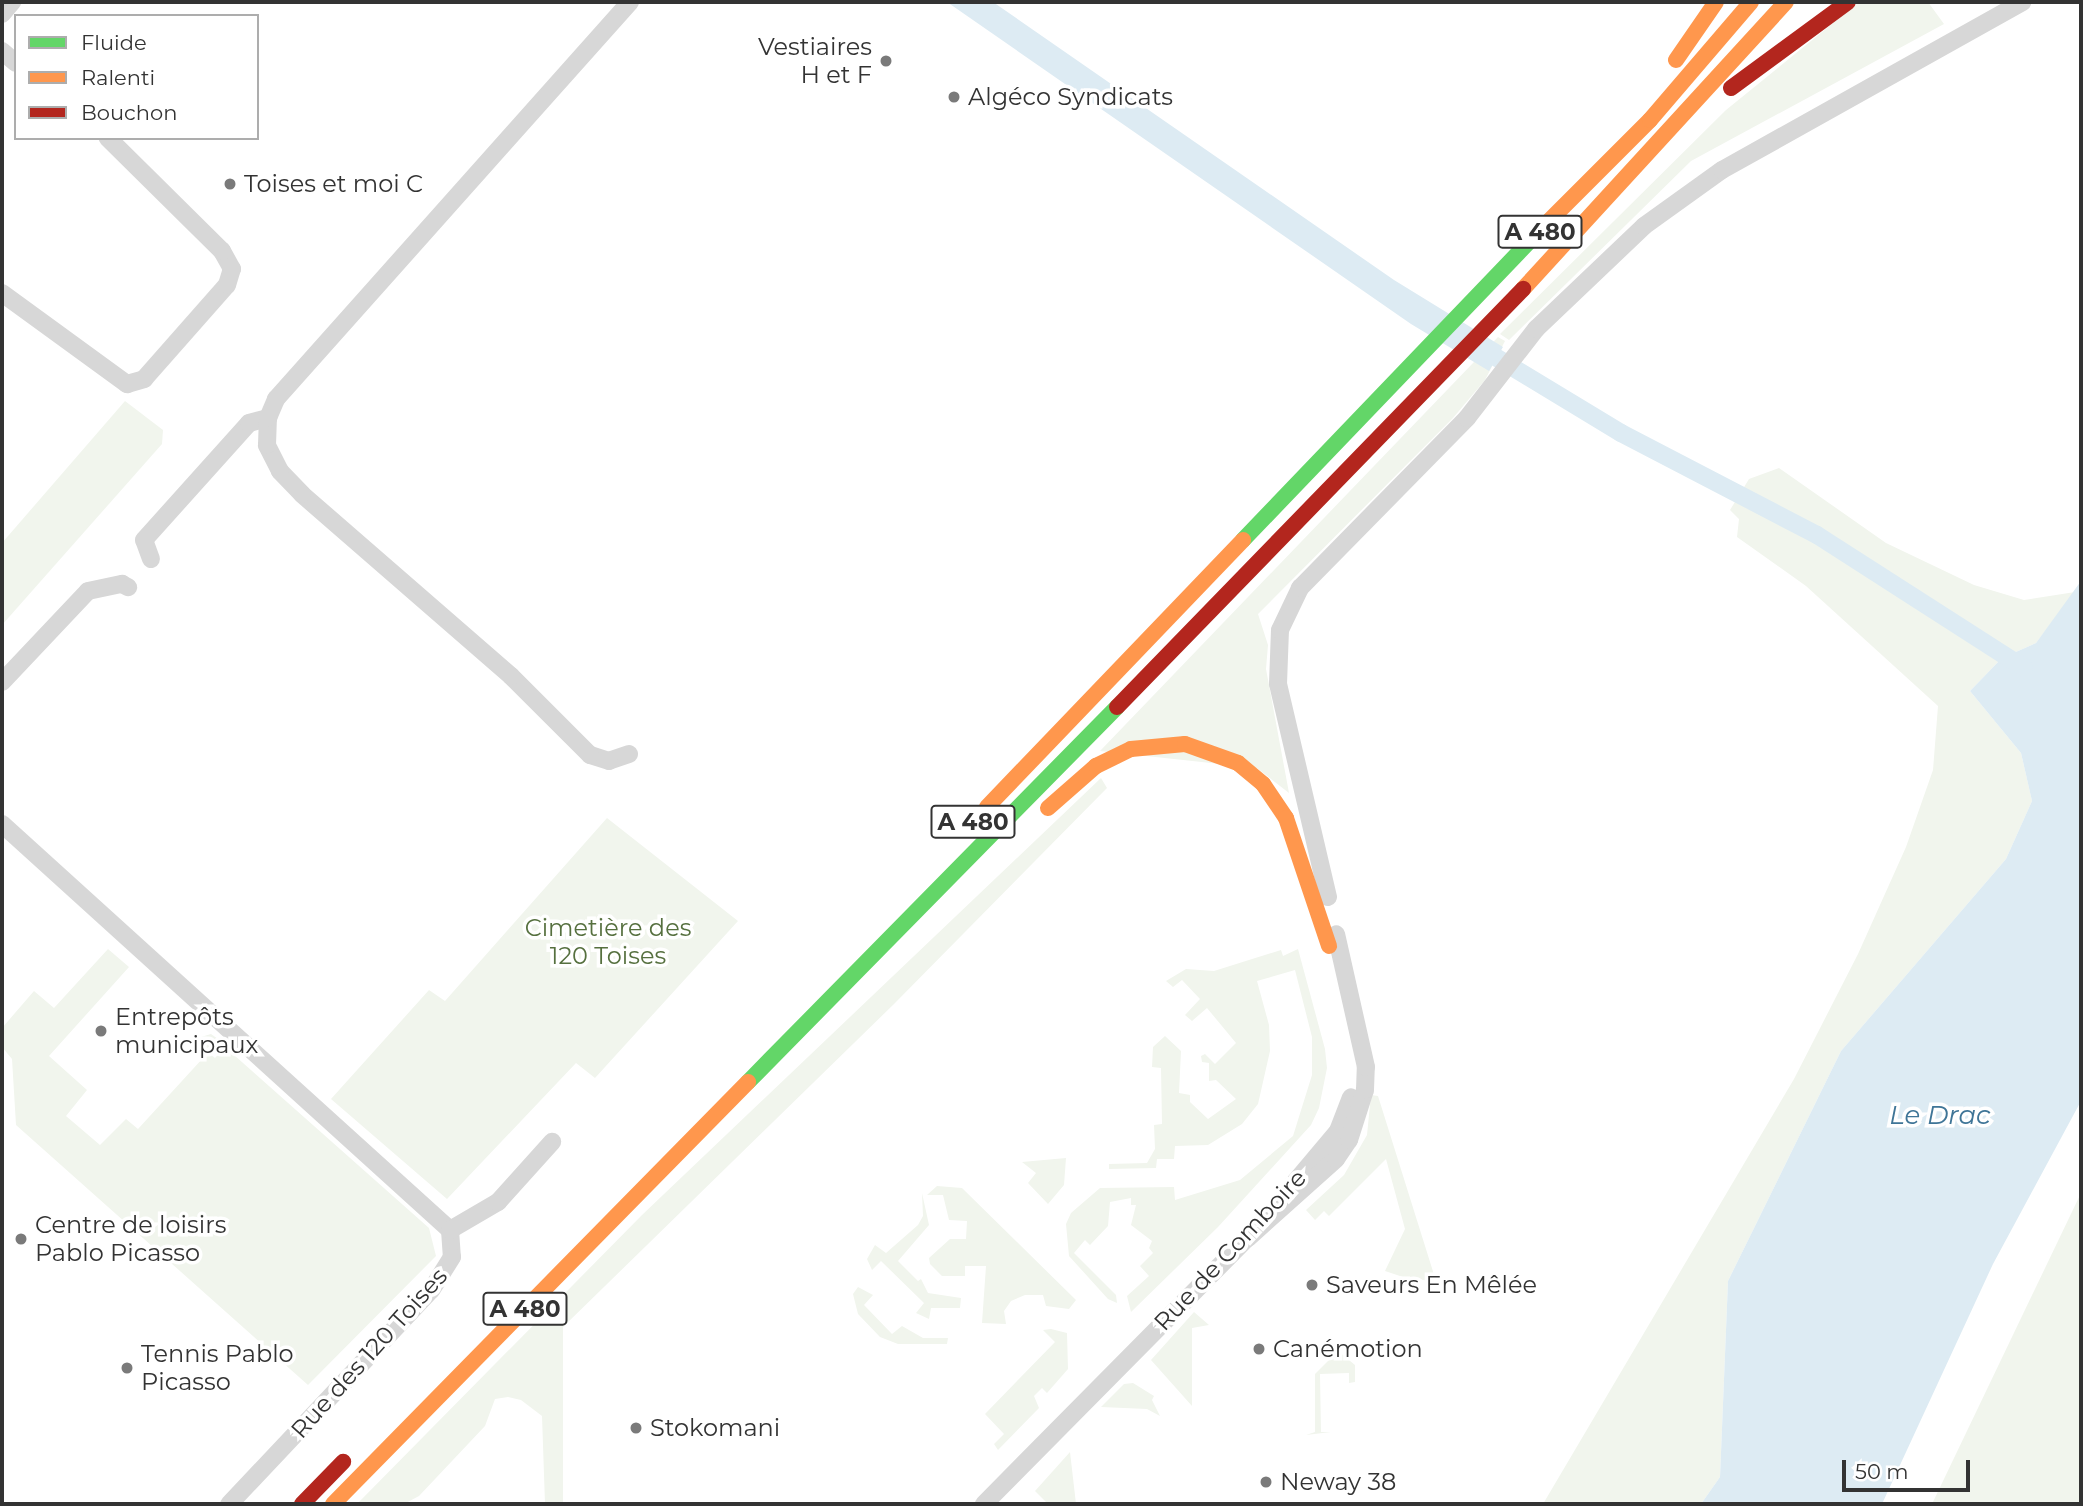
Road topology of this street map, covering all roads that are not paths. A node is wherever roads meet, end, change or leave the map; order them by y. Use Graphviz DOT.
graph roads {
  1 [pos="12,2"];
  2 [pos="630,2"];
  3 [pos="1716,2"];
  4 [pos="1751,2"];
  5 [pos="1786,2"];
  6 [pos="1848,2"];
  7 [pos="2021,2"];
  8 [pos="2,14"];
  9 [pos="1674,129"];
  10 [pos="110,140"];
  11 [pos="1614,153"];
  12 [pos="7,297"];
  13 [pos="268,418"];
  14 [pos="151,559"];
  15 [pos="128,587"];
  16 [pos="2,682"];
  17 [pos="629,754"];
  18 [pos="1298,779"];
  19 [pos="1037,818"];
  20 [pos="973,821"];
  21 [pos="2,824"];
  22 [pos="962,890"];
  23 [pos="1329,946"];
  24 [pos="877,951"];
  25 [pos="552,1142"];
  26 [pos="450,1230"];
  27 [pos="1248,1238"];
  28 [pos="360,1445"];
  29 [pos="229,1504"];
  30 [pos="302,1504"];
  31 [pos="333,1504"];
  32 [pos="984,1504"];
  1 -- 8 [label="street"];
  2 -- 13 [label="street"];
  3 -- 11 [label="highway"];
  4 -- 11 [label="highway, A 480"];
  5 -- 9 [label="highway, A 480"];
  6 -- 9 [label="highway"];
  7 -- 18 [label="street"];
  9 -- 24 [label="highway, A 480"];
  10 -- 12 [label="street"];
  11 -- 20 [label="highway, A 480"];
  13 -- 14 [label="street"];
  13 -- 17 [label="street"];
  15 -- 16 [label="street"];
  18 -- 23 [label="street, Rue de Comboire"];
  18 -- 27 [label="street"];
  19 -- 23 [label="highway"];
  21 -- 26 [label="street"];
  22 -- 24 [label="highway"];
  23 -- 27 [label="street, Rue de Comboire"];
  24 -- 31 [label="highway, A 480"];
  25 -- 26 [label="street, Rue des 120 Toises"];
  26 -- 29 [label="street, Rue des 120 Toises"];
  27 -- 32 [label="street, Rue de Comboire"];
  28 -- 30 [label="highway"];
}
